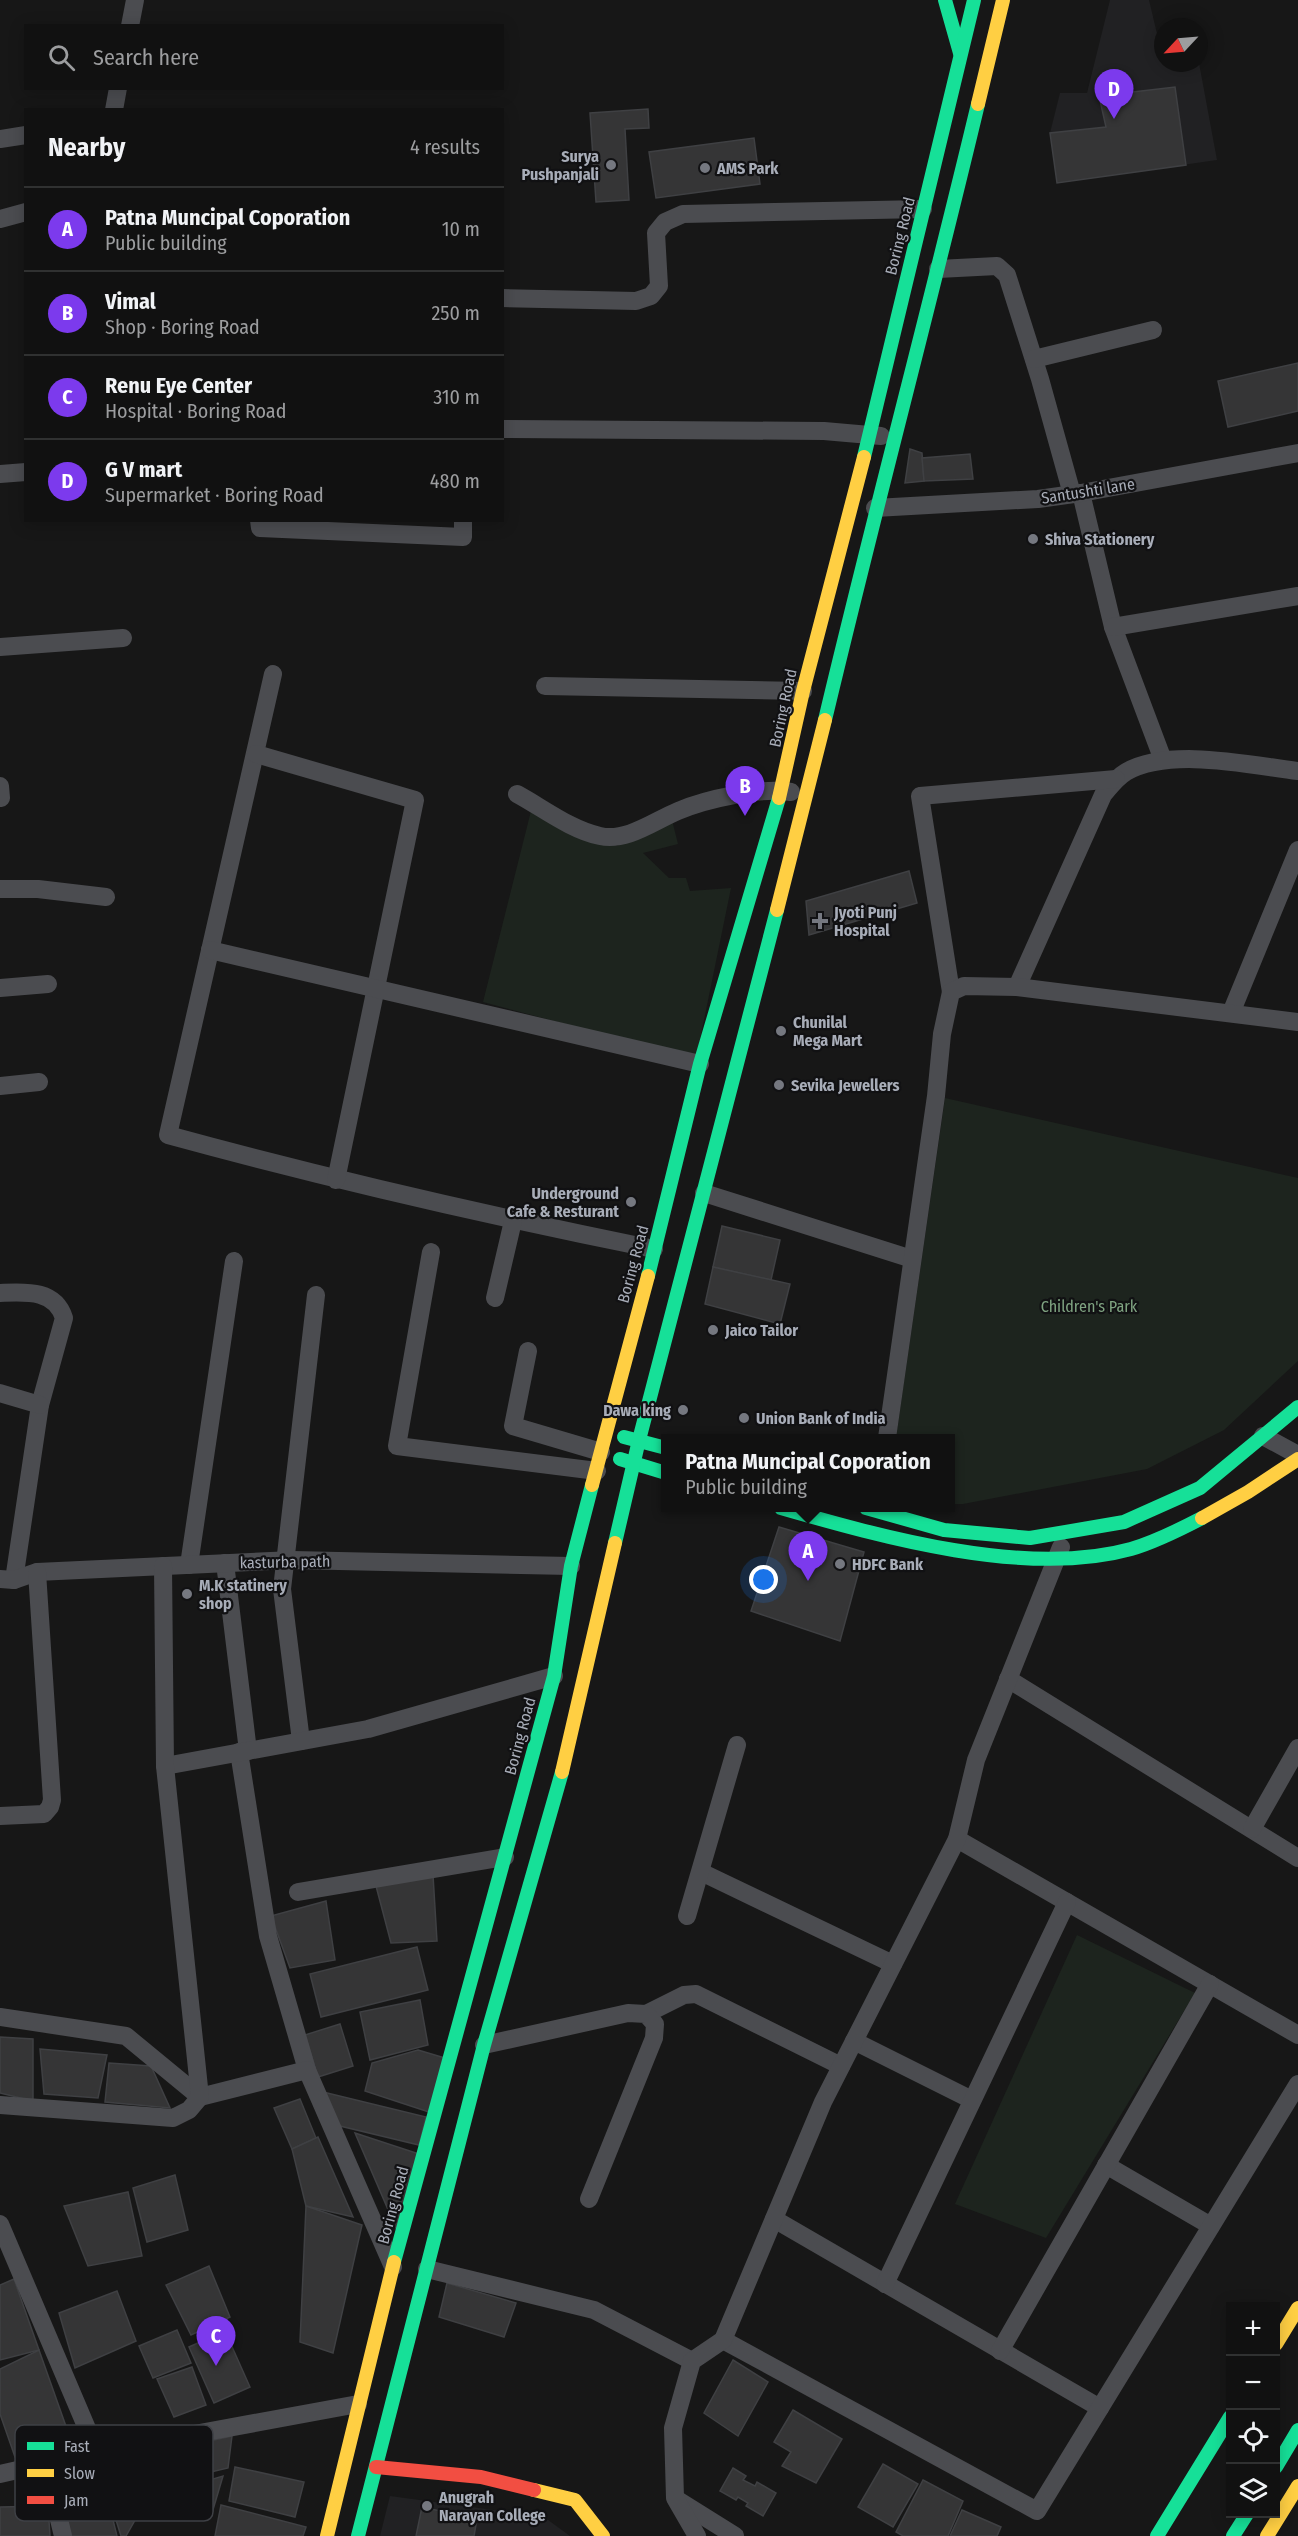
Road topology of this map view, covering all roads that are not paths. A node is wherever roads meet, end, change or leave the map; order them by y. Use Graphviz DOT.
graph roads {
  1 [pos="135,0"];
  2 [pos="945,0"];
  3 [pos="974,0"];
  4 [pos="1003,0"];
  5 [pos="130,24"];
  6 [pos="960,57"];
  7 [pos="118,90"];
  8 [pos="114,108"];
  9 [pos="24,135"];
  10 [pos="0,139"];
  11 [pos="924,209"];
  12 [pos="24,213"];
  13 [pos="0,219"];
  14 [pos="938,269"];
  15 [pos="504,298"];
  16 [pos="1153,330"];
  17 [pos="1034,359"];
  18 [pos="504,429"];
  19 [pos="895,435"];
  20 [pos="870,436"];
  21 [pos="1298,453"];
  22 [pos="24,472"];
  23 [pos="0,474"];
  24 [pos="1076,494"];
  25 [pos="875,508"];
  26 [pos="259,522"];
  27 [pos="463,522"];
  28 [pos="1298,596"];
  29 [pos="1113,627"];
  30 [pos="123,638"];
  31 [pos="0,647"];
  32 [pos="273,674"];
  33 [pos="545,686"];
  34 [pos="803,691"];
  35 [pos="256,754"];
  36 [pos="1163,760"];
  37 [pos="1298,771"];
  38 [pos="1116,779"];
  39 [pos="0,786"];
  40 [pos="782,791"];
  41 [pos="518,794"];
  42 [pos="807,795"];
  43 [pos="1,798"];
  44 [pos="1298,850"];
  45 [pos="0,889"];
  46 [pos="106,897"];
  47 [pos="210,950"];
  48 [pos="48,984"];
  49 [pos="376,987"];
  50 [pos="1017,987"];
  51 [pos="0,988"];
  52 [pos="951,992"];
  53 [pos="1232,1013"];
  54 [pos="1298,1022"];
  55 [pos="700,1064"];
  56 [pos="39,1082"];
  57 [pos="0,1086"];
  58 [pos="336,1180"];
  59 [pos="704,1193"];
  60 [pos="513,1221"];
  61 [pos="654,1249"];
  62 [pos="431,1252"];
  63 [pos="912,1259"];
  64 [pos="234,1261"];
  65 [pos="0,1293"];
  66 [pos="316,1295"];
  67 [pos="495,1298"];
  68 [pos="528,1351"];
  69 [pos="0,1393"];
  70 [pos="39,1406"];
  71 [pos="1298,1407"];
  72 [pos="606,1432"];
  73 [pos="888,1434"];
  74 [pos="1263,1436"];
  75 [pos="639,1440"];
  76 [pos="661,1447"];
  77 [pos="601,1452"];
  78 [pos="1298,1457"];
  79 [pos="634,1464"];
  80 [pos="597,1471"];
  81 [pos="661,1472"];
  82 [pos="795,1512"];
  83 [pos="883,1512"];
  84 [pos="1067,1531"];
  85 [pos="1057,1557"];
  86 [pos="285,1561"];
  87 [pos="225,1563"];
  88 [pos="189,1565"];
  89 [pos="163,1566"];
  90 [pos="571,1566"];
  91 [pos="37,1572"];
  92 [pos="7,1580"];
  93 [pos="554,1676"];
  94 [pos="1008,1679"];
  95 [pos="301,1741"];
  96 [pos="737,1745"];
  97 [pos="1298,1748"];
  98 [pos="243,1752"];
  99 [pos="165,1766"];
  100 [pos="0,1816"];
  101 [pos="1252,1829"];
  102 [pos="957,1839"];
  103 [pos="505,1857"];
  104 [pos="1298,1858"];
  105 [pos="701,1872"];
  106 [pos="298,1892"];
  107 [pos="1067,1902"];
  108 [pos="687,1916"];
  109 [pos="893,1964"];
  110 [pos="1210,1984"];
  111 [pos="646,2014"];
  112 [pos="0,2017"];
  113 [pos="1298,2035"];
  114 [pos="854,2042"];
  115 [pos="484,2044"];
  116 [pos="841,2066"];
  117 [pos="307,2070"];
  118 [pos="1298,2084"];
  119 [pos="200,2097"];
  120 [pos="972,2100"];
  121 [pos="0,2105"];
  122 [pos="1106,2165"];
  123 [pos="589,2199"];
  124 [pos="774,2220"];
  125 [pos="0,2224"];
  126 [pos="1211,2226"];
  127 [pos="393,2268"];
  128 [pos="427,2269"];
  129 [pos="885,2284"];
  130 [pos="1298,2308"];
  131 [pos="1280,2336"];
  132 [pos="723,2340"];
  133 [pos="1000,2351"];
  134 [pos="692,2361"];
  135 [pos="358,2404"];
  136 [pos="1100,2408"];
  137 [pos="1226,2424"];
  138 [pos="86,2425"];
  139 [pos="1298,2430"];
  140 [pos="213,2431"];
  141 [pos="1277,2464"];
  142 [pos="376,2467"];
  143 [pos="15,2470"];
  144 [pos="0,2474"];
  145 [pos="1298,2486"];
  146 [pos="675,2498"];
  147 [pos="1244,2518"];
  148 [pos="59,2521"];
  149 [pos="63,2536"];
  150 [pos="327,2536"];
  151 [pos="358,2536"];
  152 [pos="603,2536"];
  153 [pos="697,2536"];
  154 [pos="735,2536"];
  155 [pos="1157,2536"];
  156 [pos="1233,2536"];
  157 [pos="1267,2536"];
  1 -- 5 [label="street"];
  2 -- 6 [label="street"];
  3 -- 6 [label="street, Boring Road"];
  4 -- 14 [label="street"];
  6 -- 11 [label="street, Boring Road"];
  7 -- 8 [label="street"];
  9 -- 10 [label="street"];
  11 -- 15 [label="street"];
  11 -- 20 [label="street, Boring Road"];
  12 -- 13 [label="street"];
  14 -- 17 [label="street"];
  14 -- 19 [label="street"];
  16 -- 17 [label="street"];
  17 -- 24 [label="street"];
  18 -- 20 [label="street"];
  19 -- 20 [label="street"];
  19 -- 25 [label="street"];
  20 -- 34 [label="street, Boring Road"];
  21 -- 24 [label="street, Santushti lane"];
  22 -- 23 [label="street"];
  24 -- 25 [label="street, Santushti lane"];
  24 -- 29 [label="street"];
  25 -- 42 [label="street"];
  26 -- 27 [label="street"];
  28 -- 29 [label="street"];
  29 -- 36 [label="street"];
  30 -- 31 [label="street"];
  32 -- 35 [label="street"];
  33 -- 34 [label="street"];
  34 -- 40 [label="street, Boring Road"];
  35 -- 47 [label="street"];
  35 -- 49 [label="street"];
  36 -- 37 [label="street"];
  36 -- 38 [label="street"];
  38 -- 50 [label="street"];
  38 -- 52 [label="street"];
  39 -- 43 [label="street"];
  40 -- 41 [label="street"];
  40 -- 42 [label="street"];
  40 -- 55 [label="street, Boring Road"];
  42 -- 59 [label="street"];
  44 -- 53 [label="street"];
  45 -- 46 [label="street"];
  47 -- 49 [label="street"];
  47 -- 58 [label="street"];
  48 -- 51 [label="street"];
  49 -- 55 [label="street"];
  49 -- 58 [label="street"];
  50 -- 52 [label="street"];
  50 -- 53 [label="street"];
  52 -- 63 [label="street"];
  53 -- 54 [label="street"];
  55 -- 61 [label="street, Boring Road"];
  56 -- 57 [label="street"];
  58 -- 60 [label="street"];
  59 -- 63 [label="street"];
  59 -- 75 [label="street"];
  60 -- 61 [label="street"];
  60 -- 67 [label="street"];
  61 -- 72 [label="street, Boring Road"];
  62 -- 80 [label="street"];
  63 -- 73 [label="street"];
  64 -- 88 [label="street"];
  65 -- 70 [label="street"];
  66 -- 86 [label="street"];
  68 -- 77 [label="street"];
  69 -- 70 [label="street"];
  70 -- 92 [label="street"];
  71 -- 74 [label="street"];
  72 -- 75 [label="street"];
  72 -- 77 [label="street, Boring Road"];
  74 -- 78 [label="street"];
  74 -- 84 [label="street"];
  75 -- 76 [label="street"];
  75 -- 79 [label="street"];
  77 -- 79 [label="street"];
  77 -- 80 [label="street, Boring Road"];
  78 -- 85 [label="street"];
  79 -- 81 [label="street"];
  79 -- 115 [label="street"];
  80 -- 90 [label="street, Boring Road"];
  82 -- 85 [label="street"];
  83 -- 84 [label="street"];
  84 -- 85 [label="street"];
  85 -- 94 [label="street"];
  86 -- 87 [label="street, kasturba path"];
  86 -- 90 [label="street, kasturba path"];
  86 -- 95 [label="street"];
  87 -- 88 [label="street, kasturba path"];
  87 -- 98 [label="street"];
  88 -- 89 [label="street, kasturba path"];
  89 -- 91 [label="street, kasturba path"];
  89 -- 99 [label="street"];
  90 -- 93 [label="street, Boring Road"];
  91 -- 92 [label="street, kasturba path"];
  91 -- 100 [label="street"];
  93 -- 95 [label="street"];
  93 -- 103 [label="street, Boring Road"];
  94 -- 101 [label="street"];
  94 -- 102 [label="street"];
  95 -- 98 [label="street"];
  96 -- 105 [label="street"];
  97 -- 101 [label="street"];
  98 -- 99 [label="street"];
  98 -- 117 [label="street"];
  99 -- 119 [label="street"];
  101 -- 104 [label="street"];
  102 -- 107 [label="street"];
  102 -- 109 [label="street"];
  103 -- 106 [label="street"];
  103 -- 127 [label="street, Boring Road"];
  105 -- 108 [label="street"];
  105 -- 109 [label="street"];
  107 -- 110 [label="street"];
  107 -- 120 [label="street"];
  109 -- 114 [label="street"];
  110 -- 113 [label="street"];
  110 -- 122 [label="street"];
  111 -- 115 [label="street"];
  111 -- 116 [label="street"];
  111 -- 123 [label="street"];
  112 -- 119 [label="street"];
  114 -- 116 [label="street"];
  114 -- 120 [label="street"];
  115 -- 128 [label="street"];
  116 -- 124 [label="street"];
  117 -- 119 [label="street"];
  117 -- 127 [label="street"];
  118 -- 126 [label="street"];
  119 -- 121 [label="street"];
  120 -- 129 [label="street"];
  122 -- 126 [label="street"];
  122 -- 133 [label="street"];
  124 -- 129 [label="street"];
  124 -- 132 [label="street"];
  125 -- 138 [label="street"];
  126 -- 136 [label="street"];
  127 -- 135 [label="street, Boring Road"];
  128 -- 134 [label="street"];
  128 -- 142 [label="street"];
  129 -- 133 [label="street"];
  130 -- 131 [label="street"];
  132 -- 134 [label="street"];
  132 -- 136 [label="street"];
  133 -- 136 [label="street"];
  134 -- 146 [label="street"];
  135 -- 140 [label="street"];
  135 -- 150 [label="street, Boring Road"];
  137 -- 155 [label="street"];
  139 -- 141 [label="street"];
  142 -- 151 [label="street"];
  142 -- 152 [label="street"];
  143 -- 144 [label="street"];
  145 -- 157 [label="street"];
  146 -- 153 [label="street"];
  146 -- 154 [label="street"];
  147 -- 156 [label="street"];
  148 -- 149 [label="street"];
}
